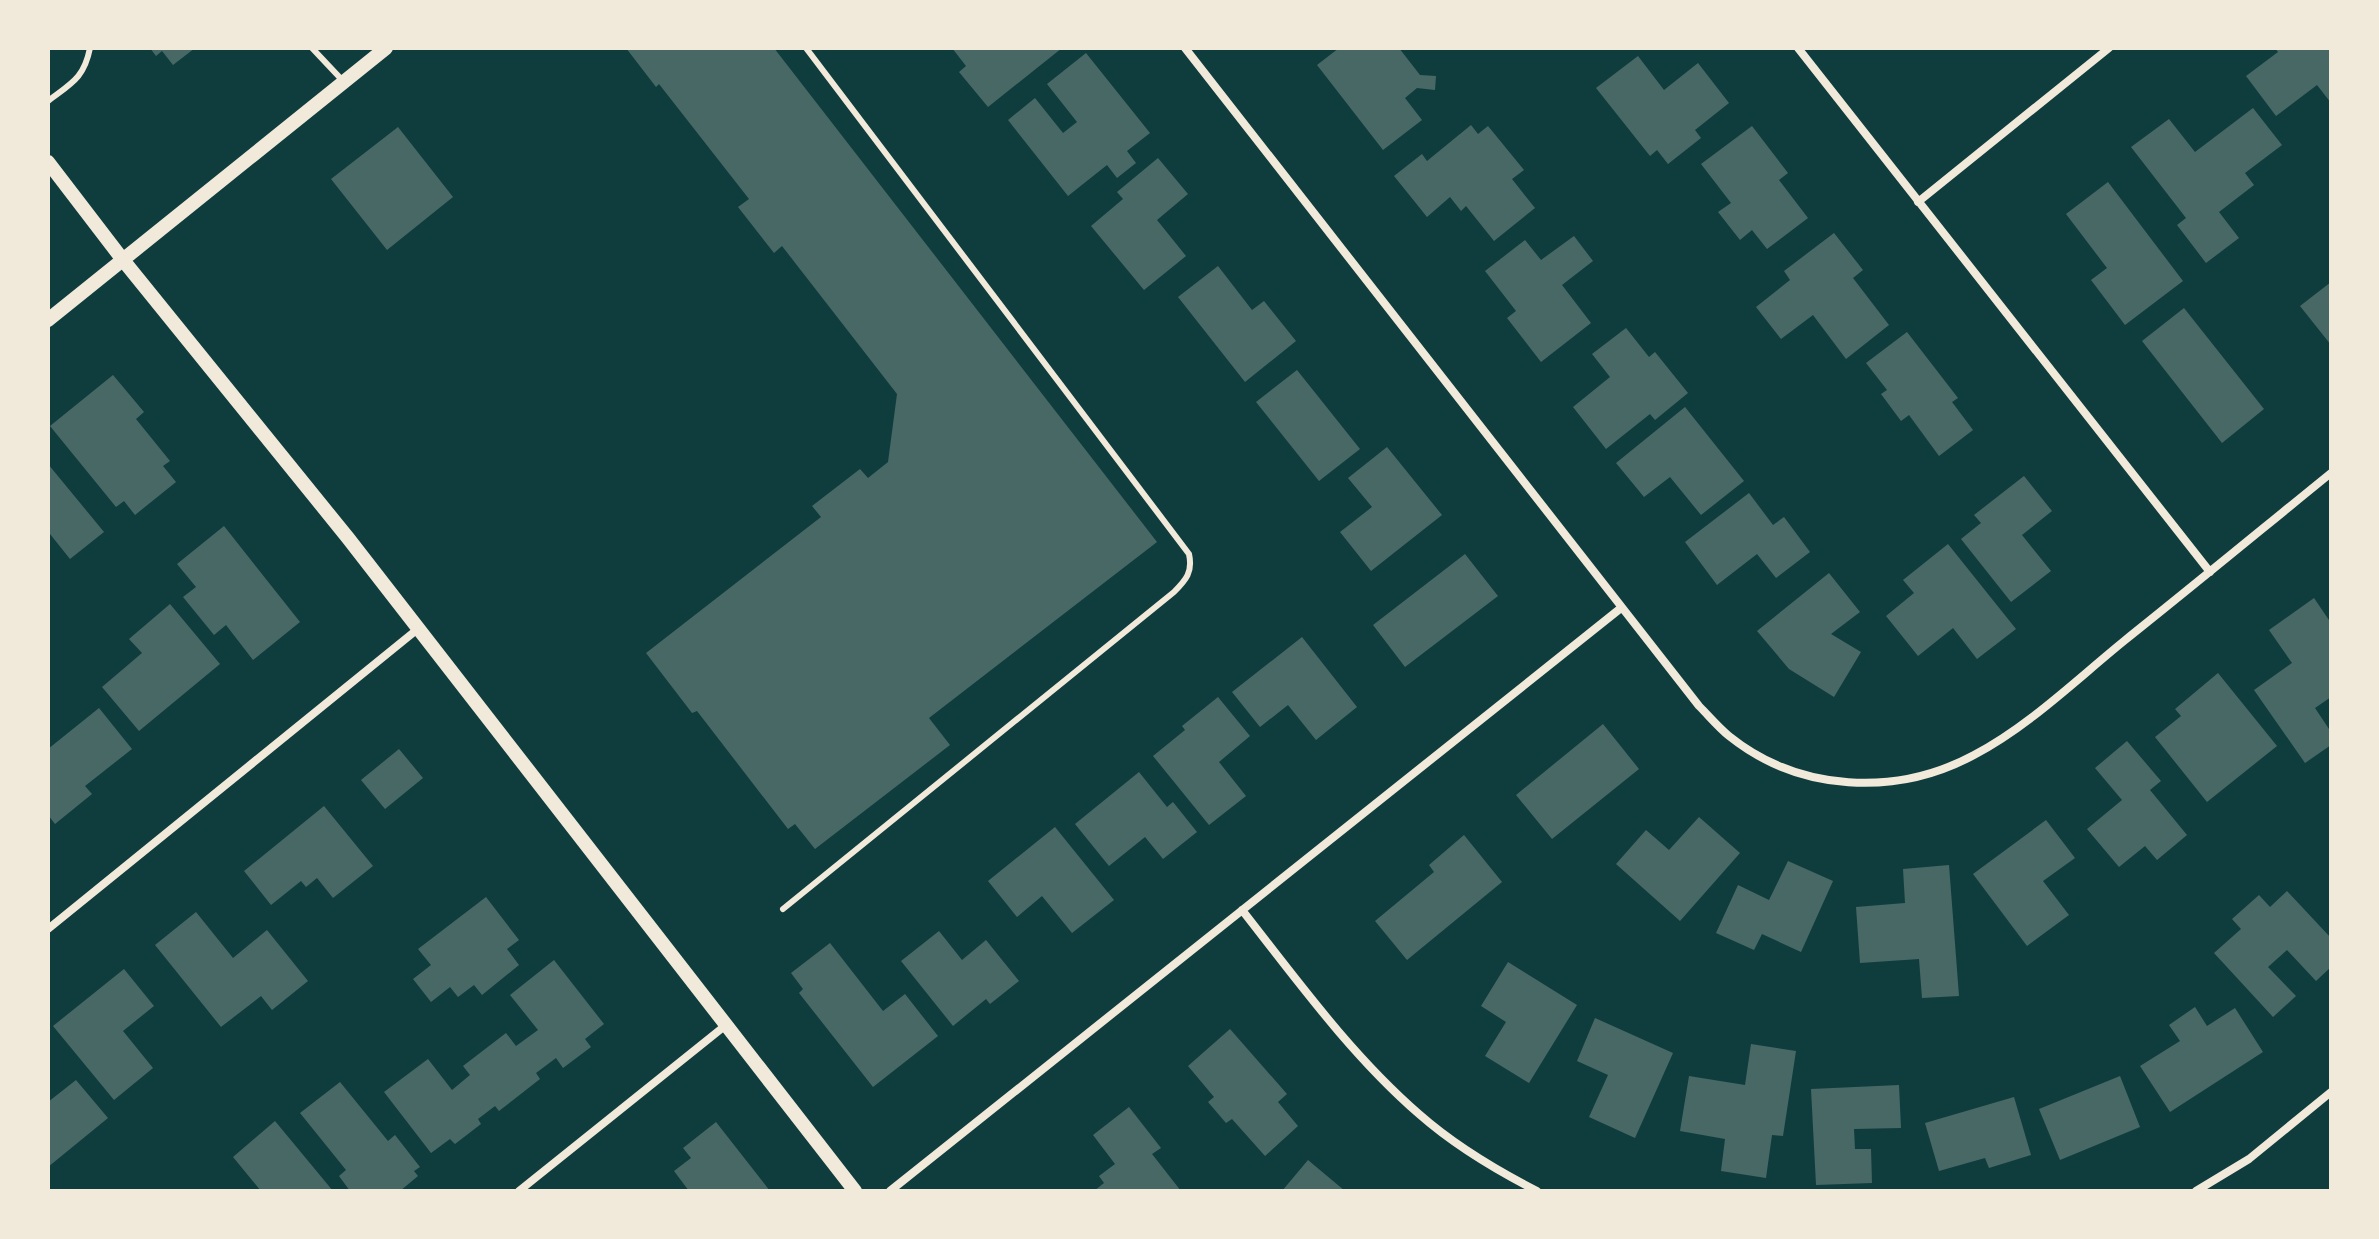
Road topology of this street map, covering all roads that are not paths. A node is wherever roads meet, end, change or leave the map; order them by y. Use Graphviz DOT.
graph roads {
  1 [pos="90,48"];
  2 [pos="312,48"];
  3 [pos="386,48"];
  4 [pos="806,48"];
  5 [pos="1185,48"];
  6 [pos="1798,48"];
  7 [pos="2109,48"];
  8 [pos="344,82"];
  9 [pos="48,101"];
  10 [pos="48,162"];
  11 [pos="1918,202"];
  12 [pos="123,260"];
  13 [pos="48,320"];
  14 [pos="2331,473"];
  15 [pos="2210,572"];
  16 [pos="1621,608"];
  17 [pos="419,628"];
  18 [pos="783,909"];
  19 [pos="1242,910"];
  20 [pos="48,929"];
  21 [pos="726,1025"];
  22 [pos="2331,1092"];
  23 [pos="519,1191"];
  24 [pos="855,1191"];
  25 [pos="890,1191"];
  26 [pos="1537,1191"];
  27 [pos="2196,1191"];
  1 -- 9 [label="lane"];
  2 -- 8 [label="lane"];
  3 -- 8 [label="street"];
  4 -- 18 [label="lane"];
  5 -- 16 [label="street"];
  6 -- 11 [label="street"];
  7 -- 11 [label="street"];
  8 -- 12 [label="street"];
  10 -- 12 [label="street"];
  11 -- 15 [label="street"];
  12 -- 13 [label="street"];
  12 -- 17 [label="street"];
  14 -- 15 [label="street"];
  15 -- 16 [label="street"];
  16 -- 19 [label="street"];
  17 -- 20 [label="street"];
  17 -- 21 [label="street"];
  19 -- 25 [label="street"];
  19 -- 26 [label="street"];
  21 -- 23 [label="street"];
  21 -- 24 [label="street"];
  22 -- 27 [label="street"];
}
